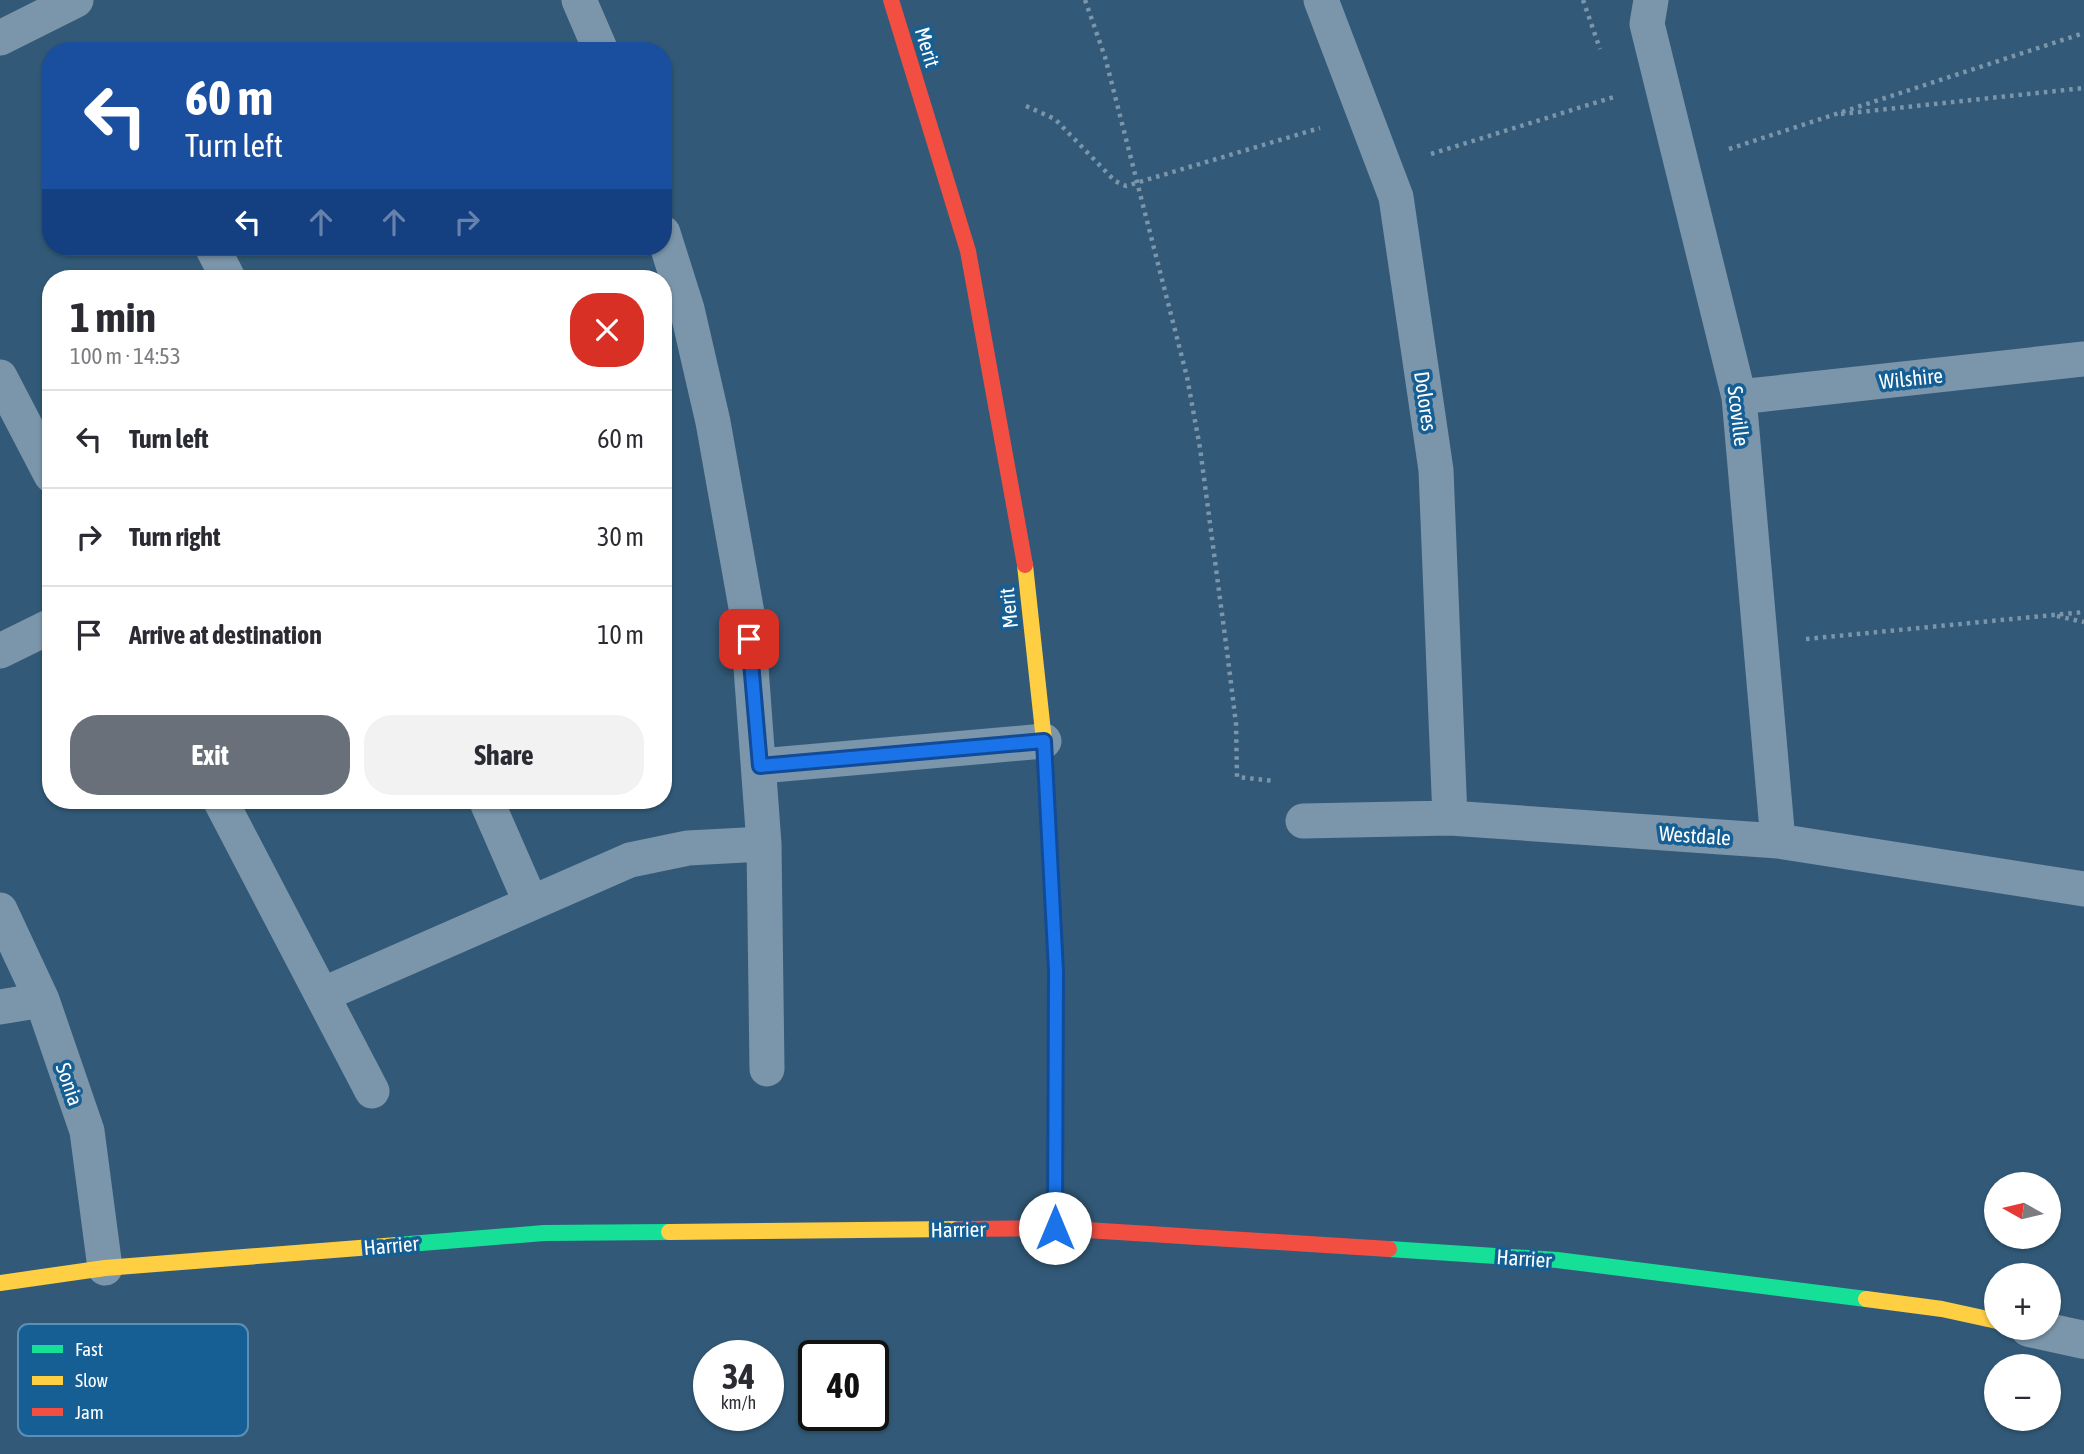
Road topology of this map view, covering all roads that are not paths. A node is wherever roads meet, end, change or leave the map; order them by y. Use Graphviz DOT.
graph roads {
  1 [pos="76,0"];
  2 [pos="579,0"];
  3 [pos="891,0"];
  4 [pos="1321,0"];
  5 [pos="1651,0"];
  6 [pos="0,38"];
  7 [pos="597,42"];
  8 [pos="672,294"];
  9 [pos="675,315"];
  10 [pos="2084,359"];
  11 [pos="0,377"];
  12 [pos="1739,397"];
  13 [pos="42,458"];
  14 [pos="42,630"];
  15 [pos="0,651"];
  16 [pos="1044,741"];
  17 [pos="760,766"];
  18 [pos="225,809"];
  19 [pos="490,809"];
  20 [pos="1450,818"];
  21 [pos="1303,821"];
  22 [pos="1778,841"];
  23 [pos="764,844"];
  24 [pos="2084,890"];
  25 [pos="531,903"];
  26 [pos="0,910"];
  27 [pos="323,995"];
  28 [pos="42,1000"];
  29 [pos="0,1007"];
  30 [pos="767,1069"];
  31 [pos="372,1091"];
  32 [pos="1055,1228"];
  33 [pos="105,1268"];
  34 [pos="0,1283"];
  35 [pos="1984,1318"];
  36 [pos="2061,1335"];
  37 [pos="2084,1340"];
  1 -- 6 [label="lane"];
  2 -- 7 [label="lane"];
  3 -- 16 [label="street, Merit"];
  4 -- 20 [label="lane, Dolores"];
  5 -- 12 [label="lane, Scoville"];
  8 -- 9 [label="lane"];
  9 -- 17 [label="lane"];
  10 -- 12 [label="lane, Wilshire"];
  11 -- 13 [label="lane"];
  12 -- 22 [label="lane, Scoville"];
  14 -- 15 [label="lane"];
  16 -- 17 [label="lane"];
  16 -- 32 [label="street, Merit"];
  17 -- 23 [label="lane"];
  18 -- 27 [label="lane"];
  19 -- 25 [label="lane"];
  20 -- 21 [label="lane, Westdale"];
  20 -- 22 [label="lane, Westdale"];
  22 -- 24 [label="lane, Westdale"];
  23 -- 25 [label="lane"];
  23 -- 30 [label="lane"];
  25 -- 27 [label="lane"];
  26 -- 28 [label="lane, Sonia"];
  27 -- 31 [label="lane"];
  28 -- 29 [label="lane"];
  28 -- 33 [label="lane, Sonia"];
  32 -- 33 [label="street, Harrier"];
  32 -- 35 [label="street, Harrier"];
  33 -- 34 [label="street, Harrier"];
  36 -- 37 [label="street"];
}
